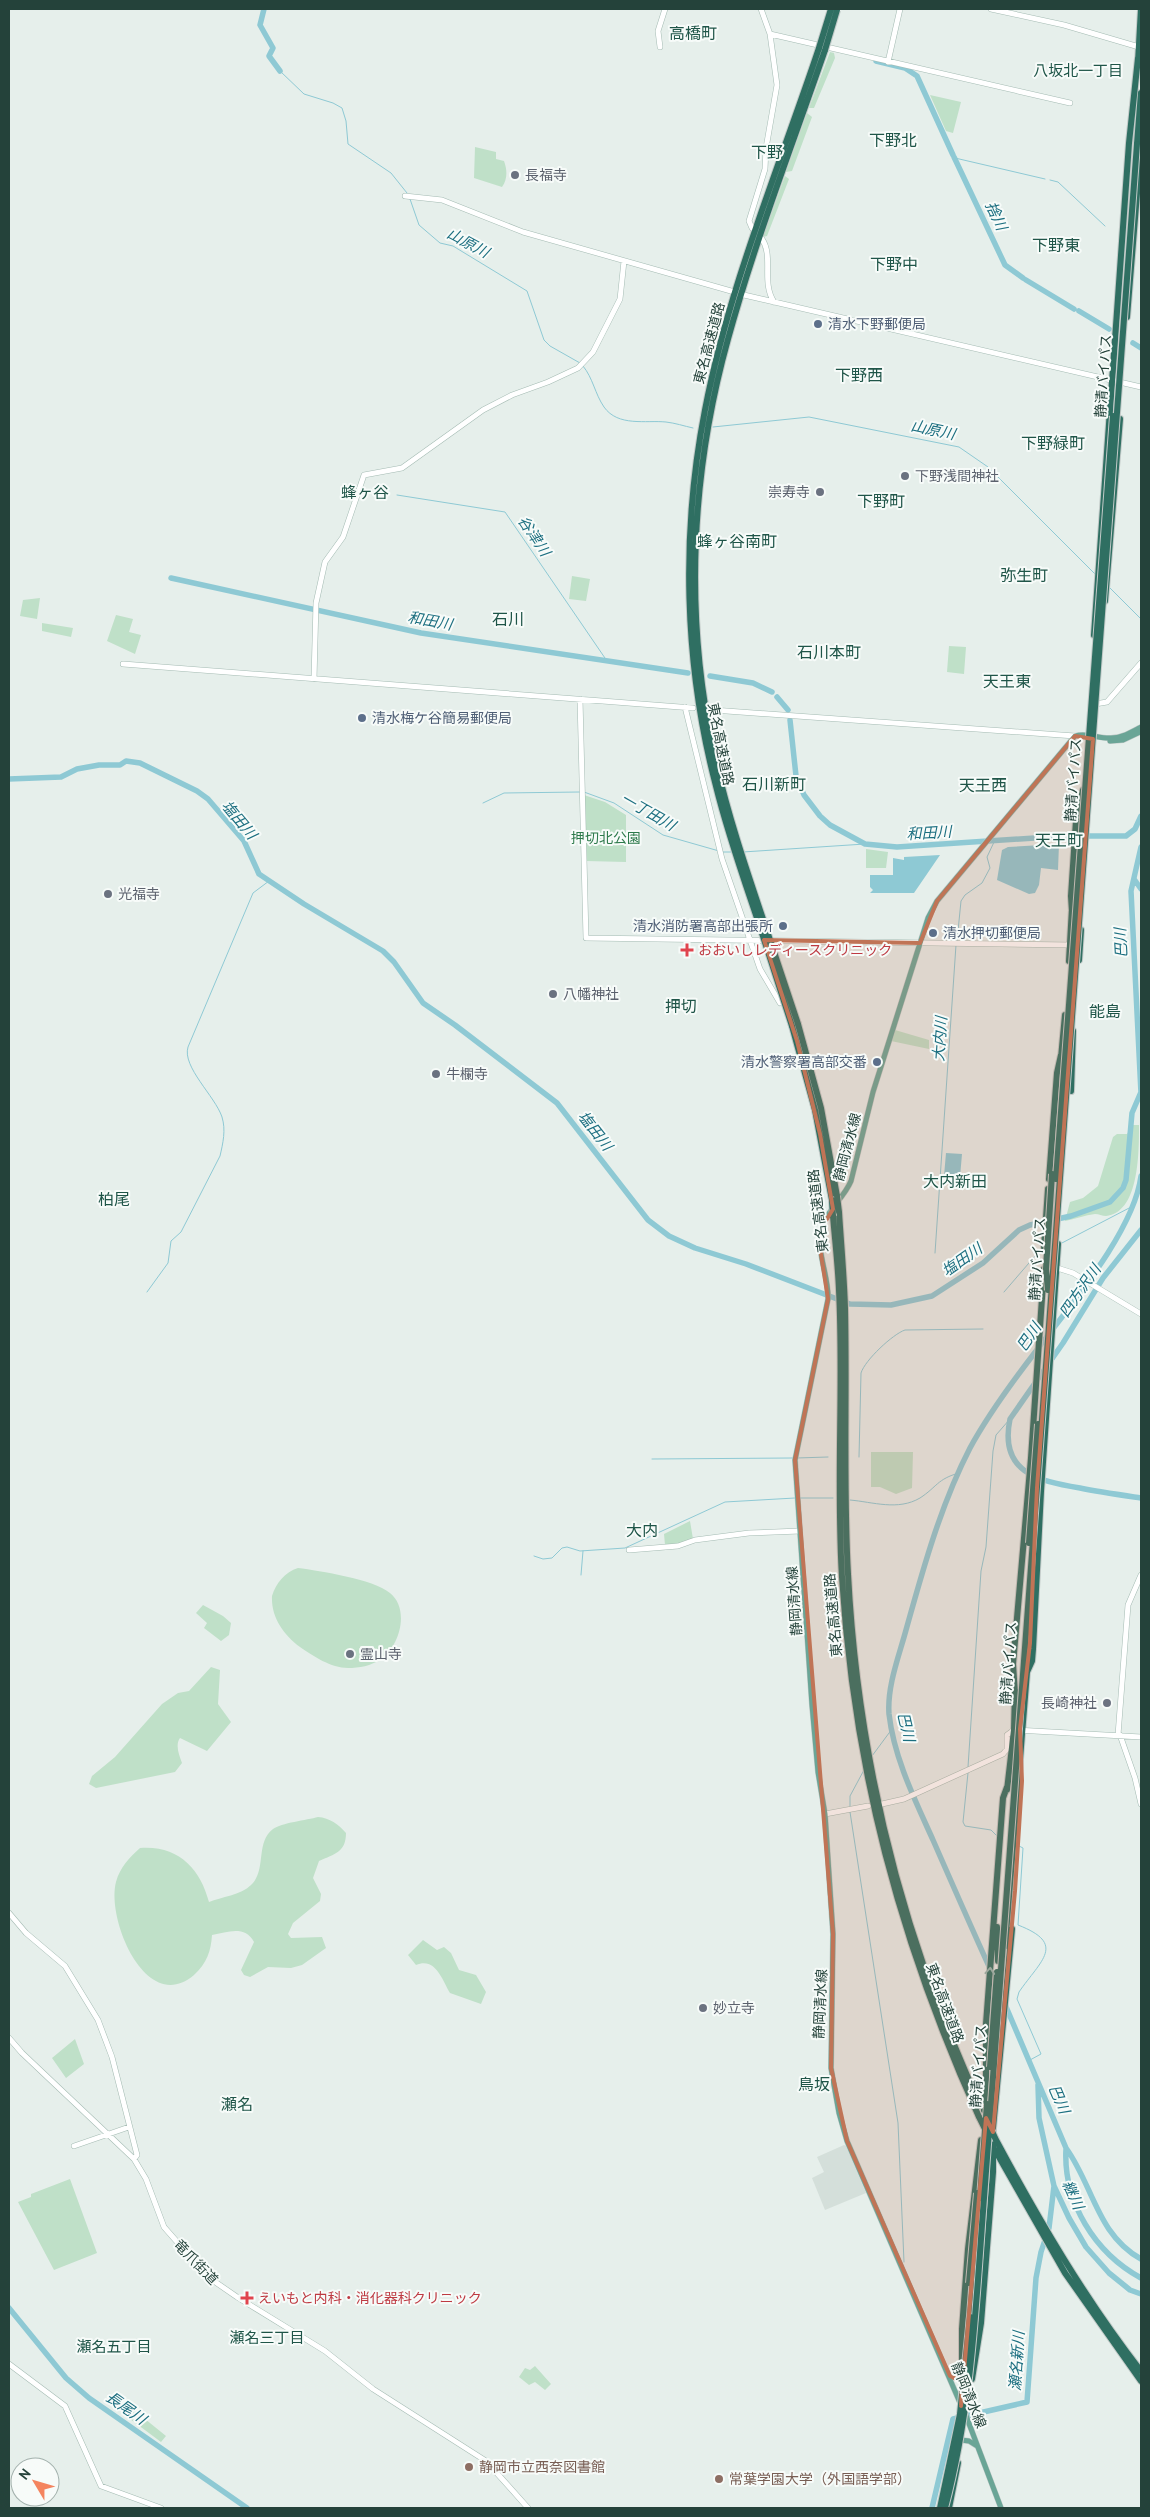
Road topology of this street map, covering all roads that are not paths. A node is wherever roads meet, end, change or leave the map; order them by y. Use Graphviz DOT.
graph roads {
  1 [pos="665,9"];
  2 [pos="761,9"];
  3 [pos="834,9"];
  4 [pos="900,9"];
  5 [pos="991,9"];
  6 [pos="1141,9"];
  7 [pos="770,34"];
  8 [pos="660,47"];
  9 [pos="1140,48"];
  10 [pos="820,49"];
  11 [pos="888,62"];
  12 [pos="1141,93"];
  13 [pos="1070,103"];
  14 [pos="1135,143"];
  15 [pos="408,197"];
  16 [pos="752,228"];
  17 [pos="762,239"];
  18 [pos="624,261"];
  19 [pos="732,291"];
  20 [pos="744,294"];
  21 [pos="775,303"];
  22 [pos="1112,380"];
  23 [pos="1122,382"];
  24 [pos="1141,387"];
  25 [pos="1141,663"];
  26 [pos="123,664"];
  27 [pos="314,679"];
  28 [pos="580,699"];
  29 [pos="1094,704"];
  30 [pos="685,708"];
  31 [pos="693,708"];
  32 [pos="713,710"];
  33 [pos="1141,729"];
  34 [pos="1075,736"];
  35 [pos="1090,737"];
  36 [pos="1084,895"];
  37 [pos="1072,912"];
  38 [pos="763,929"];
  39 [pos="750,940"];
  40 [pos="920,943"];
  41 [pos="1070,945"];
  42 [pos="1080,945"];
  43 [pos="780,1003"];
  44 [pos="1073,1025"];
  45 [pos="1061,1055"];
  46 [pos="1044,1266"];
  47 [pos="1057,1267"];
  48 [pos="1050,1288"];
  49 [pos="1141,1314"];
  50 [pos="1035,1490"];
  51 [pos="800,1531"];
  52 [pos="629,1550"];
  53 [pos="1141,1575"];
  54 [pos="1028,1672"];
  55 [pos="1015,1694"];
  56 [pos="1022,1729"];
  57 [pos="1014,1730"];
  58 [pos="1119,1735"];
  59 [pos="1141,1737"];
  60 [pos="864,1745"];
  61 [pos="1021,1758"];
  62 [pos="1007,1788"];
  63 [pos="882,1804"];
  64 [pos="1141,1804"];
  65 [pos="868,1806"];
  66 [pos="825,1814"];
  67 [pos="882,1831"];
  68 [pos="895,1882"];
  69 [pos="9,1913"];
  70 [pos="1000,1963"];
  71 [pos="9,2038"];
  72 [pos="988,2122"];
  73 [pos="129,2127"];
  74 [pos="110,2135"];
  75 [pos="74,2146"];
  76 [pos="134,2159"];
  77 [pos="1034,2216"];
  78 [pos="1090,2305"];
  79 [pos="976,2348"];
  80 [pos="962,2354"];
  81 [pos="9,2364"];
  82 [pos="1141,2371"];
  83 [pos="950,2376"];
  84 [pos="962,2380"];
  85 [pos="1141,2381"];
  86 [pos="960,2403"];
  87 [pos="966,2416"];
  88 [pos="962,2440"];
  89 [pos="977,2446"];
  90 [pos="162,2508"];
  91 [pos="528,2508"];
  92 [pos="939,2508"];
  93 [pos="947,2508"];
  94 [pos="1001,2508"];
  1 -- 8 [label="street"];
  2 -- 7 [label="street"];
  3 -- 10 [label="highway, 東名高速道路, bridge"];
  4 -- 11 [label="street"];
  5 -- 9 [label="street"];
  6 -- 9 [label="highway, 静清バイパス"];
  7 -- 11 [label="street"];
  7 -- 16 [label="street"];
  9 -- 14 [label="highway, 静清バイパス"];
  10 -- 38 [label="highway, 東名高速道路"];
  10 -- 38 [label="highway, 東名高速道路"];
  11 -- 13 [label="street"];
  12 -- 14 [label="highway, 静清バイパス"];
  14 -- 22 [label="highway"];
  14 -- 23 [label="highway"];
  14 -- 29 [label="highway, 静清バイパス, bridge"];
  15 -- 18 [label="street"];
  17 -- 21 [label="street"];
  18 -- 19 [label="street"];
  18 -- 27 [label="street"];
  20 -- 21 [label="street"];
  21 -- 22 [label="street"];
  22 -- 23 [label="street"];
  22 -- 35 [label="highway"];
  23 -- 24 [label="street"];
  23 -- 29 [label="highway"];
  25 -- 29 [label="street"];
  26 -- 27 [label="street"];
  27 -- 28 [label="street"];
  28 -- 30 [label="street"];
  28 -- 39 [label="street"];
  29 -- 35 [label="highway"];
  29 -- 36 [label="highway, bridge"];
  29 -- 37 [label="highway, bridge"];
  29 -- 48 [label="highway, 静清バイパス, bridge"];
  30 -- 31 [label="street"];
  30 -- 39 [label="street"];
  32 -- 34 [label="street"];
  33 -- 35 [label="main road"];
  34 -- 35 [label="main road"];
  34 -- 40 [label="main road, 静岡清水線"];
  35 -- 36 [label="highway"];
  35 -- 37 [label="highway"];
  36 -- 42 [label="highway"];
  37 -- 41 [label="highway"];
  38 -- 60 [label="highway, 東名高速道路, bridge"];
  39 -- 40 [label="street"];
  39 -- 43 [label="street"];
  40 -- 41 [label="street"];
  40 -- 51 [label="main road, 静岡清水線"];
  41 -- 42 [label="street"];
  41 -- 45 [label="highway"];
  42 -- 44 [label="highway"];
  44 -- 47 [label="highway, bridge"];
  44 -- 48 [label="highway, bridge"];
  45 -- 46 [label="highway, bridge"];
  45 -- 48 [label="highway, bridge"];
  46 -- 47 [label="street"];
  46 -- 55 [label="highway"];
  47 -- 49 [label="street"];
  47 -- 54 [label="highway"];
  48 -- 50 [label="highway, 静清バイパス, bridge"];
  50 -- 54 [label="highway, bridge"];
  50 -- 55 [label="highway, bridge"];
  50 -- 70 [label="highway, 静清バイパス, bridge"];
  51 -- 52 [label="street"];
  51 -- 66 [label="main road, 静岡清水線"];
  53 -- 58 [label="street"];
  54 -- 56 [label="highway"];
  55 -- 57 [label="highway"];
  56 -- 57 [label="street"];
  56 -- 58 [label="street"];
  56 -- 61 [label="highway"];
  57 -- 62 [label="highway"];
  57 -- 63 [label="street"];
  58 -- 59 [label="street"];
  58 -- 64 [label="street"];
  60 -- 67 [label="highway, 東名高速道路"];
  60 -- 67 [label="highway, 東名高速道路"];
  61 -- 70 [label="highway, bridge"];
  61 -- 79 [label="highway"];
  62 -- 70 [label="highway"];
  80 -- 62 [label="highway, one-way"];
  65 -- 66 [label="street"];
  66 -- 83 [label="main road, 静岡清水線"];
  67 -- 68 [label="highway, 東名高速道路"];
  68 -- 77 [label="highway, 東名高速道路, bridge"];
  68 -- 77 [label="highway, 東名高速道路, bridge"];
  69 -- 73 [label="street"];
  70 -- 72 [label="highway, 静清バイパス, bridge"];
  71 -- 74 [label="street, 竜爪街道"];
  72 -- 79 [label="highway, bridge"];
  72 -- 80 [label="highway, bridge"];
  72 -- 92 [label="highway, 静清バイパス, bridge"];
  72 -- 93 [label="highway, 静清バイパス, bridge"];
  73 -- 74 [label="street"];
  73 -- 76 [label="street"];
  74 -- 75 [label="street"];
  74 -- 76 [label="street, 竜爪街道"];
  76 -- 91 [label="street, 竜爪街道"];
  77 -- 78 [label="highway, 東名高速道路"];
  78 -- 82 [label="highway, 東名高速道路"];
  78 -- 85 [label="highway, 東名高速道路"];
  79 -- 87 [label="highway"];
  80 -- 84 [label="highway"];
  81 -- 90 [label="street"];
  83 -- 84 [label="main road"];
  83 -- 86 [label="main road, 静岡清水線"];
  84 -- 86 [label="highway"];
  86 -- 87 [label="main road, 静岡清水線"];
  86 -- 92 [label="highway"];
  87 -- 88 [label="highway"];
  87 -- 89 [label="main road, 静岡清水線"];
  88 -- 89 [label="main road"];
  88 -- 93 [label="highway"];
  89 -- 94 [label="main road, 静岡清水線"];
}
